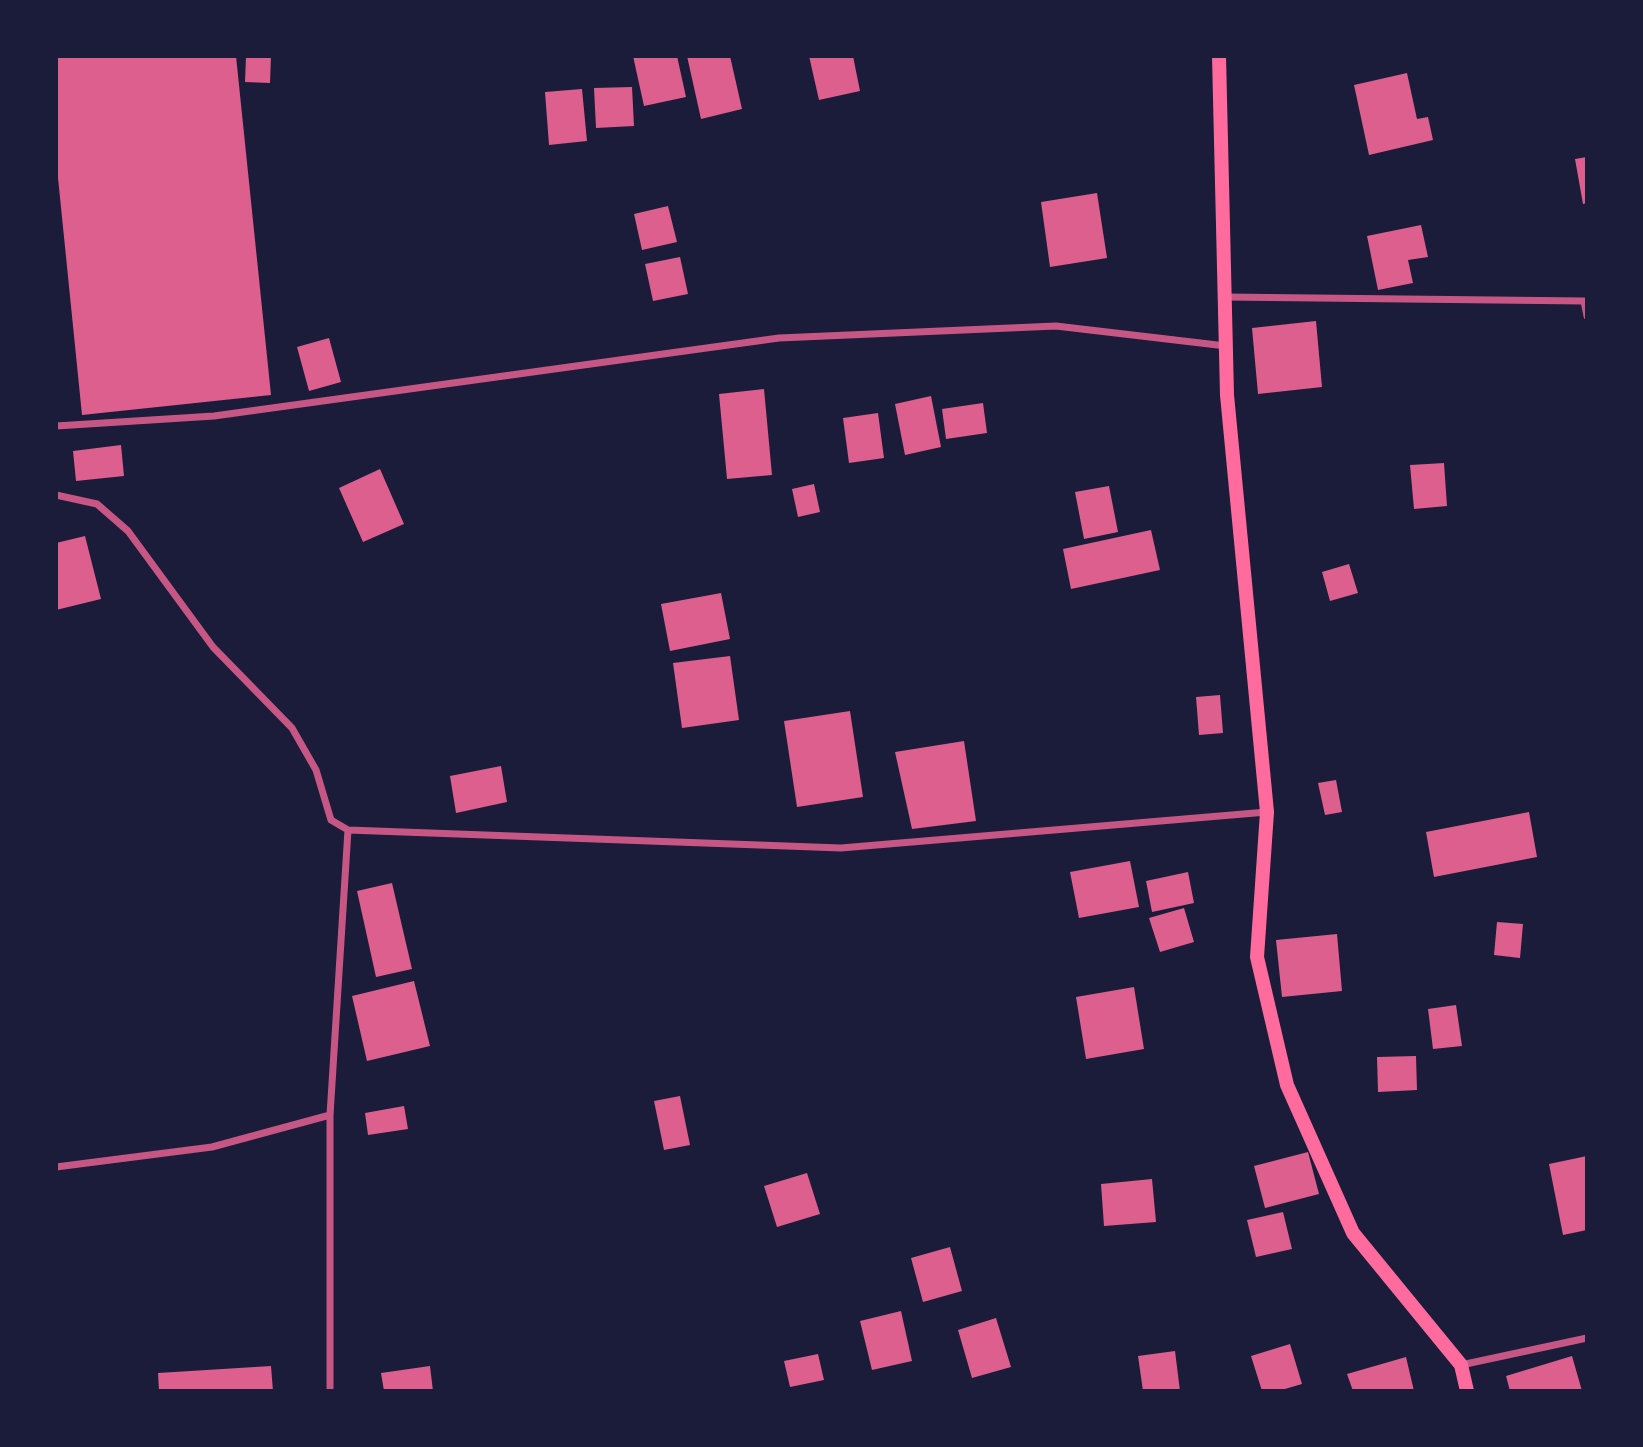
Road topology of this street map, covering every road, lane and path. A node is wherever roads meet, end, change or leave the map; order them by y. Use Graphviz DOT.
graph roads {
  1 [pos="1219,56"];
  2 [pos="1224,297"];
  3 [pos="1587,316"];
  4 [pos="1226,346"];
  5 [pos="56,426"];
  6 [pos="56,495"];
  7 [pos="1267,812"];
  8 [pos="348,830"];
  9 [pos="330,1115"];
  10 [pos="56,1167"];
  11 [pos="1587,1338"];
  12 [pos="1461,1365"];
  13 [pos="330,1391"];
  14 [pos="1467,1391"];
  1 -- 2 [label="main road"];
  2 -- 3 [label="street"];
  2 -- 4 [label="main road"];
  4 -- 5 [label="street"];
  4 -- 7 [label="main road"];
  6 -- 8 [label="street"];
  7 -- 8 [label="street"];
  7 -- 12 [label="main road"];
  8 -- 9 [label="street"];
  9 -- 10 [label="street"];
  9 -- 13 [label="street"];
  11 -- 12 [label="street"];
  12 -- 14 [label="main road"];
}
